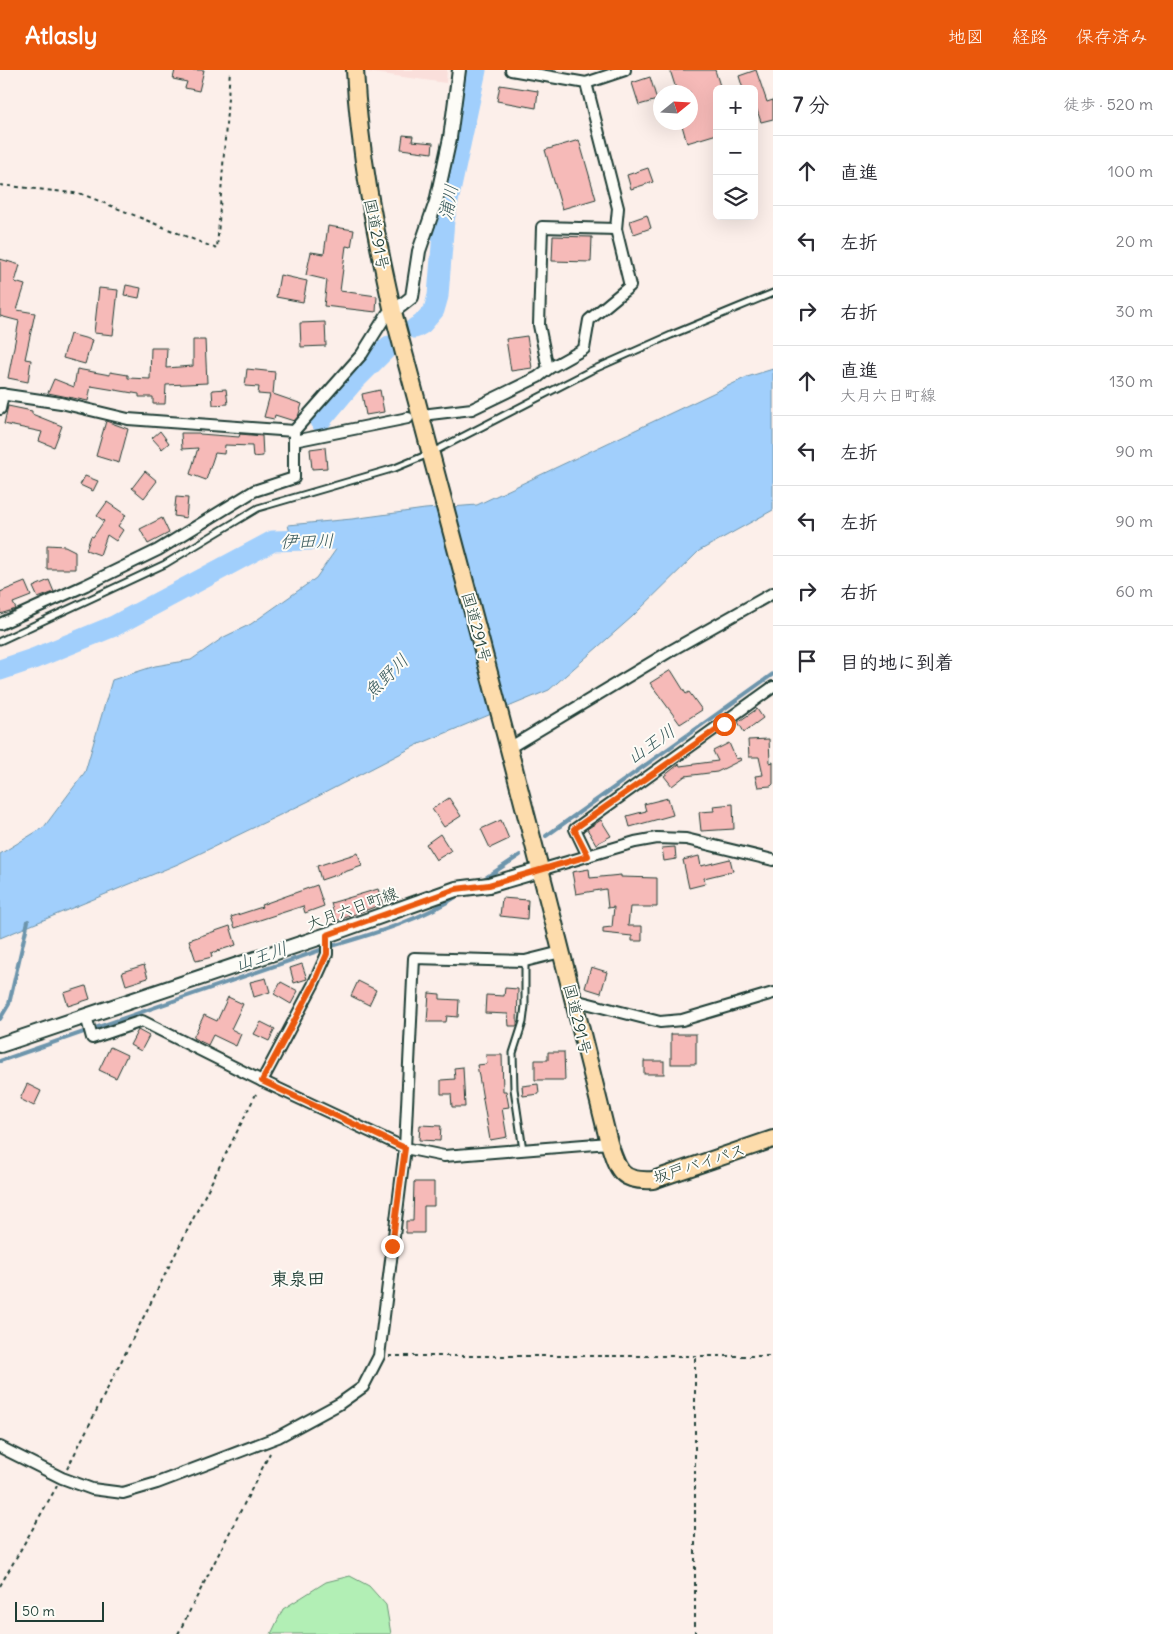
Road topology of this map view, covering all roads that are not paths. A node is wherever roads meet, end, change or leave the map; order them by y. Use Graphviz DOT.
graph roads {
  1 [pos="355,70"];
  2 [pos="459,70"];
  3 [pos="511,70"];
  4 [pos="625,70"];
  5 [pos="586,83"];
  6 [pos="616,229"];
  7 [pos="773,294"];
  8 [pos="393,312"];
  9 [pos="548,369"];
  10 [pos="1,394"];
  11 [pos="0,409"];
  12 [pos="430,414"];
  13 [pos="408,418"];
  14 [pos="294,436"];
  15 [pos="432,459"];
  16 [pos="773,593"];
  17 [pos="0,624"];
  18 [pos="0,641"];
  19 [pos="773,688"];
  20 [pos="508,744"];
  21 [pos="588,856"];
  22 [pos="773,860"];
  23 [pos="540,870"];
  24 [pos="327,935"];
  25 [pos="561,952"];
  26 [pos="525,961"];
  27 [pos="773,994"];
  28 [pos="574,1000"];
  29 [pos="86,1016"];
  30 [pos="3,1044"];
  31 [pos="262,1081"];
  32 [pos="773,1139"];
  33 [pos="609,1143"];
  34 [pos="405,1148"];
  35 [pos="523,1150"];
  36 [pos="626,1176"];
  37 [pos="0,1447"];
  1 -- 8 [label="highway, 国道291号"];
  2 -- 8 [label="street"];
  3 -- 5 [label="street"];
  4 -- 5 [label="street"];
  5 -- 6 [label="street"];
  6 -- 9 [label="street"];
  6 -- 9 [label="street"];
  7 -- 15 [label="lane"];
  8 -- 14 [label="street"];
  8 -- 15 [label="highway, 国道291号"];
  9 -- 12 [label="street"];
  10 -- 11 [label="street"];
  10 -- 14 [label="street"];
  13 -- 14 [label="street"];
  14 -- 17 [label="street"];
  15 -- 18 [label="lane"];
  15 -- 20 [label="highway, 国道291号"];
  16 -- 20 [label="street"];
  19 -- 21 [label="street"];
  20 -- 23 [label="highway, 国道291号"];
  21 -- 22 [label="street"];
  21 -- 23 [label="street"];
  23 -- 24 [label="main road, 大月六日町線"];
  23 -- 25 [label="highway, 国道291号"];
  24 -- 29 [label="main road, 大月六日町線"];
  24 -- 31 [label="street"];
  25 -- 26 [label="street"];
  25 -- 28 [label="highway, 国道291号"];
  26 -- 34 [label="street"];
  26 -- 35 [label="lane"];
  27 -- 28 [label="street"];
  28 -- 33 [label="highway, 国道291号"];
  29 -- 30 [label="main road, 大月六日町線"];
  29 -- 31 [label="street"];
  31 -- 34 [label="street"];
  32 -- 36 [label="highway, 坂戸バイパス"];
  33 -- 35 [label="street"];
  33 -- 36 [label="highway, 国道291号"];
  34 -- 35 [label="street"];
  34 -- 37 [label="street"];
}
